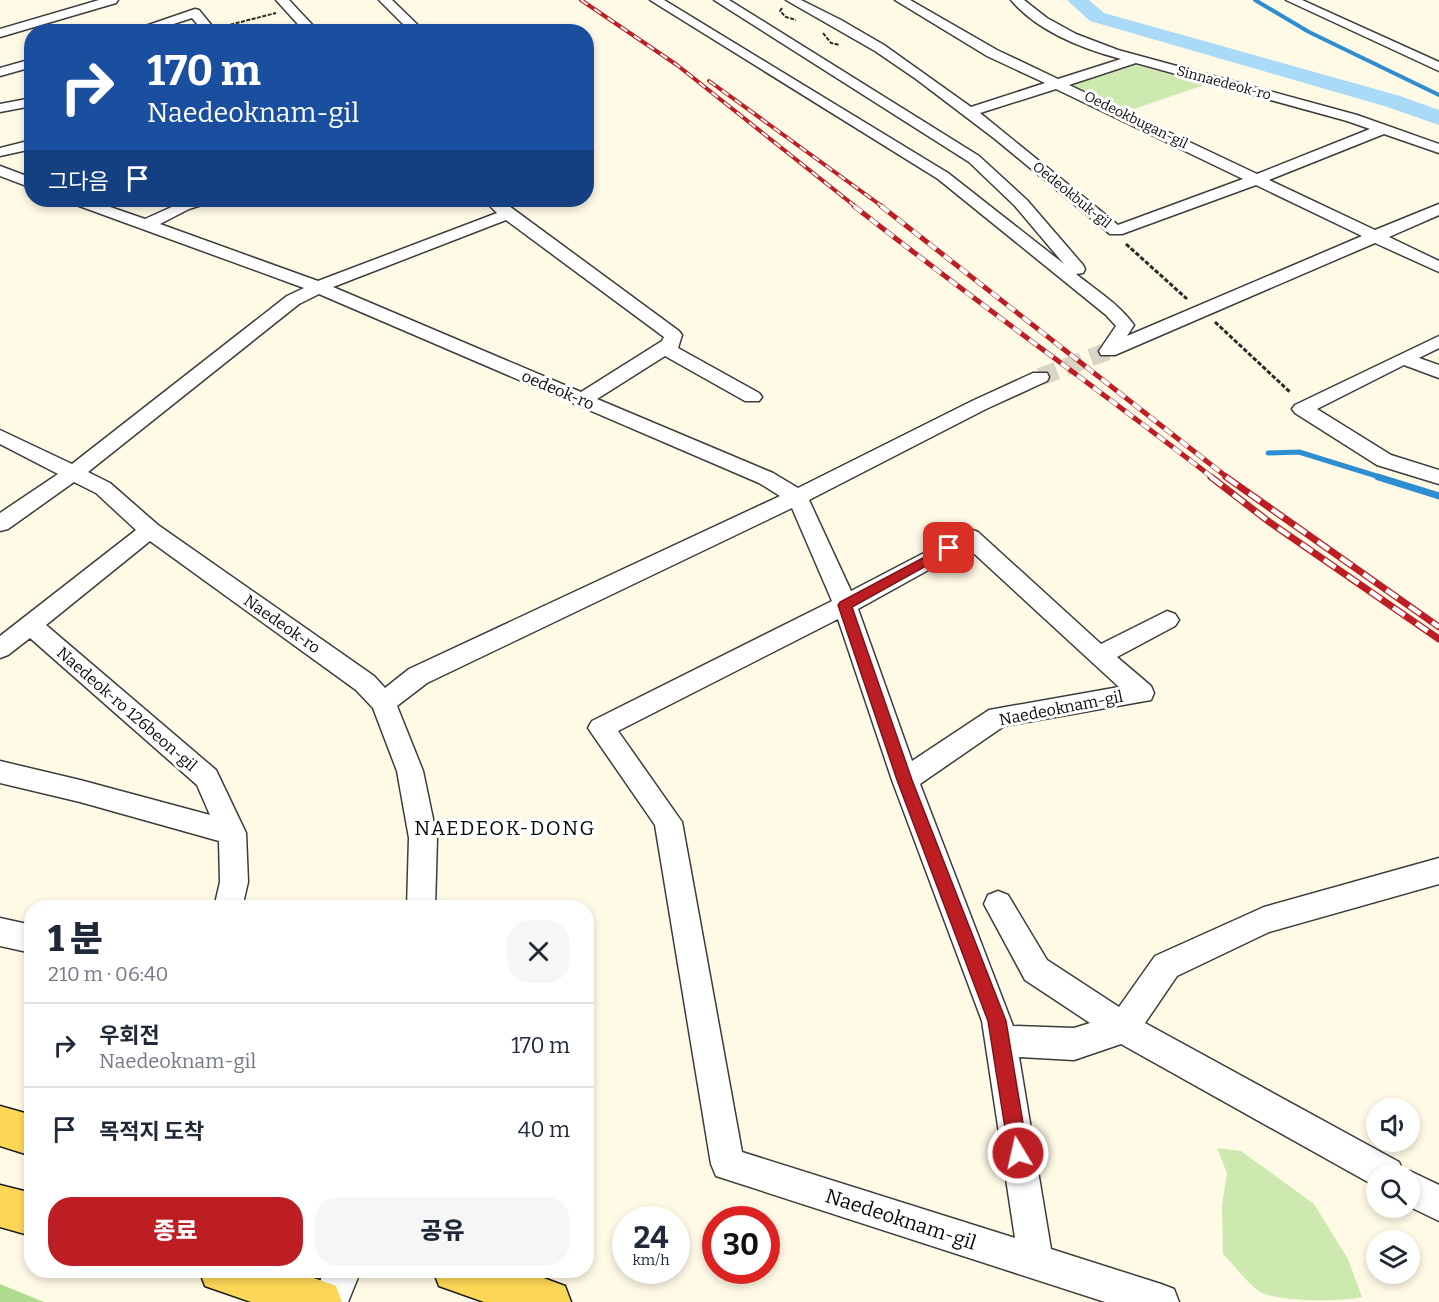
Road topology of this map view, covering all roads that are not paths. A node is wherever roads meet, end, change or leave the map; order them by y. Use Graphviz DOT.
graph roads {
  1 [pos="112,0"];
  2 [pos="385,0"];
  3 [pos="656,0"];
  4 [pos="720,0"];
  5 [pos="792,0"];
  6 [pos="901,0"];
  7 [pos="1017,0"];
  8 [pos="1292,0"];
  9 [pos="823,2"];
  10 [pos="282,6"];
  11 [pos="807,7"];
  12 [pos="29,24"];
  13 [pos="160,24"];
  14 [pos="209,24"];
  15 [pos="303,24"];
  16 [pos="410,24"];
  17 [pos="24,25"];
  18 [pos="5,31"];
  19 [pos="22,38"];
  20 [pos="1136,59"];
  21 [pos="24,65"];
  22 [pos="1439,67"];
  23 [pos="0,72"];
  24 [pos="1058,83"];
  25 [pos="24,104"];
  26 [pos="0,108"];
  27 [pos="969,112"];
  28 [pos="1384,129"];
  29 [pos="24,146"];
  30 [pos="1439,149"];
  31 [pos="0,152"];
  32 [pos="0,171"];
  33 [pos="24,180"];
  34 [pos="1255,180"];
  35 [pos="96,207"];
  36 [pos="181,207"];
  37 [pos="500,207"];
  38 [pos="1439,209"];
  39 [pos="508,214"];
  40 [pos="146,225"];
  41 [pos="1374,236"];
  42 [pos="1439,267"];
  43 [pos="318,287"];
  44 [pos="1112,311"];
  45 [pos="1439,341"];
  46 [pos="665,348"];
  47 [pos="1403,358"];
  48 [pos="1439,372"];
  49 [pos="1032,381"];
  50 [pos="752,397"];
  51 [pos="581,400"];
  52 [pos="0,436"];
  53 [pos="74,473"];
  54 [pos="1439,477"];
  55 [pos="797,497"];
  56 [pos="0,524"];
  57 [pos="150,530"];
  58 [pos="845,605"];
  59 [pos="1167,620"];
  60 [pos="30,625"];
  61 [pos="0,649"];
  62 [pos="1099,656"];
  63 [pos="383,703"];
  64 [pos="0,772"];
  65 [pos="905,780"];
  66 [pos="232,833"];
  67 [pos="1439,871"];
  68 [pos="230,900"];
  69 [pos="421,900"];
  70 [pos="998,904"];
  71 [pos="0,932"];
  72 [pos="24,937"];
  73 [pos="1123,1028"];
  74 [pos="1000,1041"];
  75 [pos="0,1126"];
  76 [pos="24,1134"];
  77 [pos="1369,1164"];
  78 [pos="1420,1194"];
  79 [pos="1439,1204"];
  80 [pos="0,1206"];
  81 [pos="24,1213"];
  82 [pos="1036,1262"];
  83 [pos="245,1278"];
  84 [pos="340,1278"];
  85 [pos="478,1278"];
  86 [pos="320,1302"];
  87 [pos="329,1302"];
  88 [pos="549,1302"];
  89 [pos="1161,1302"];
  1 -- 12 [label="street"];
  2 -- 16 [label="street"];
  3 -- 44 [label="street"];
  4 -- 44 [label="street"];
  5 -- 11 [label="street, Oedeokbuk-gil"];
  6 -- 24 [label="street, Oedeokbugan-gil"];
  7 -- 20 [label="street, Sinnaedeok-ro"];
  8 -- 22 [label="street"];
  9 -- 11 [label="street"];
  10 -- 15 [label="street"];
  11 -- 27 [label="street, Oedeokbuk-gil"];
  13 -- 14 [label="street"];
  17 -- 18 [label="street"];
  18 -- 19 [label="street"];
  20 -- 24 [label="street"];
  20 -- 28 [label="street, Sinnaedeok-ro"];
  21 -- 23 [label="street"];
  24 -- 27 [label="street"];
  24 -- 34 [label="street, Oedeokbugan-gil"];
  25 -- 26 [label="street"];
  27 -- 34 [label="street, Oedeokbuk-gil"];
  28 -- 30 [label="street, Sinnaedeok-ro"];
  28 -- 34 [label="street, Oedeokbuk-gil"];
  29 -- 31 [label="street"];
  32 -- 33 [label="street"];
  34 -- 41 [label="street, Oedeokbugan-gil"];
  35 -- 40 [label="street, oedeok-ro"];
  36 -- 40 [label="street"];
  37 -- 39 [label="street"];
  38 -- 41 [label="street"];
  39 -- 43 [label="street"];
  39 -- 46 [label="street"];
  40 -- 43 [label="street, oedeok-ro"];
  41 -- 42 [label="street, Oedeokbugan-gil"];
  41 -- 44 [label="street"];
  43 -- 51 [label="street, oedeok-ro"];
  43 -- 53 [label="street"];
  45 -- 47 [label="street"];
  46 -- 50 [label="street"];
  46 -- 51 [label="street"];
  47 -- 48 [label="street"];
  47 -- 54 [label="street"];
  49 -- 55 [label="street"];
  51 -- 55 [label="street, oedeok-ro"];
  52 -- 53 [label="street, Naedeok-ro"];
  53 -- 56 [label="street"];
  53 -- 57 [label="street, Naedeok-ro"];
  55 -- 58 [label="street"];
  55 -- 63 [label="street"];
  57 -- 60 [label="street"];
  57 -- 63 [label="street, Naedeok-ro"];
  58 -- 62 [label="street, Naedeoknam-gil"];
  58 -- 65 [label="street"];
  58 -- 82 [label="street, Naedeoknam-gil"];
  59 -- 62 [label="street"];
  60 -- 61 [label="street"];
  60 -- 66 [label="street, Naedeok-ro 126beon-gil"];
  62 -- 65 [label="street, Naedeoknam-gil"];
  63 -- 69 [label="street, Naedeok-ro"];
  64 -- 66 [label="street"];
  65 -- 74 [label="street"];
  66 -- 68 [label="street, Naedeok-ro 126beon-gil"];
  67 -- 73 [label="street"];
  70 -- 73 [label="street"];
  71 -- 72 [label="street"];
  73 -- 74 [label="street"];
  73 -- 77 [label="street"];
  74 -- 82 [label="street"];
  75 -- 76 [label="main road"];
  78 -- 79 [label="street"];
  80 -- 81 [label="main road"];
  82 -- 89 [label="street"];
  83 -- 86 [label="main road"];
  84 -- 87 [label="street"];
  85 -- 88 [label="main road"];
}
